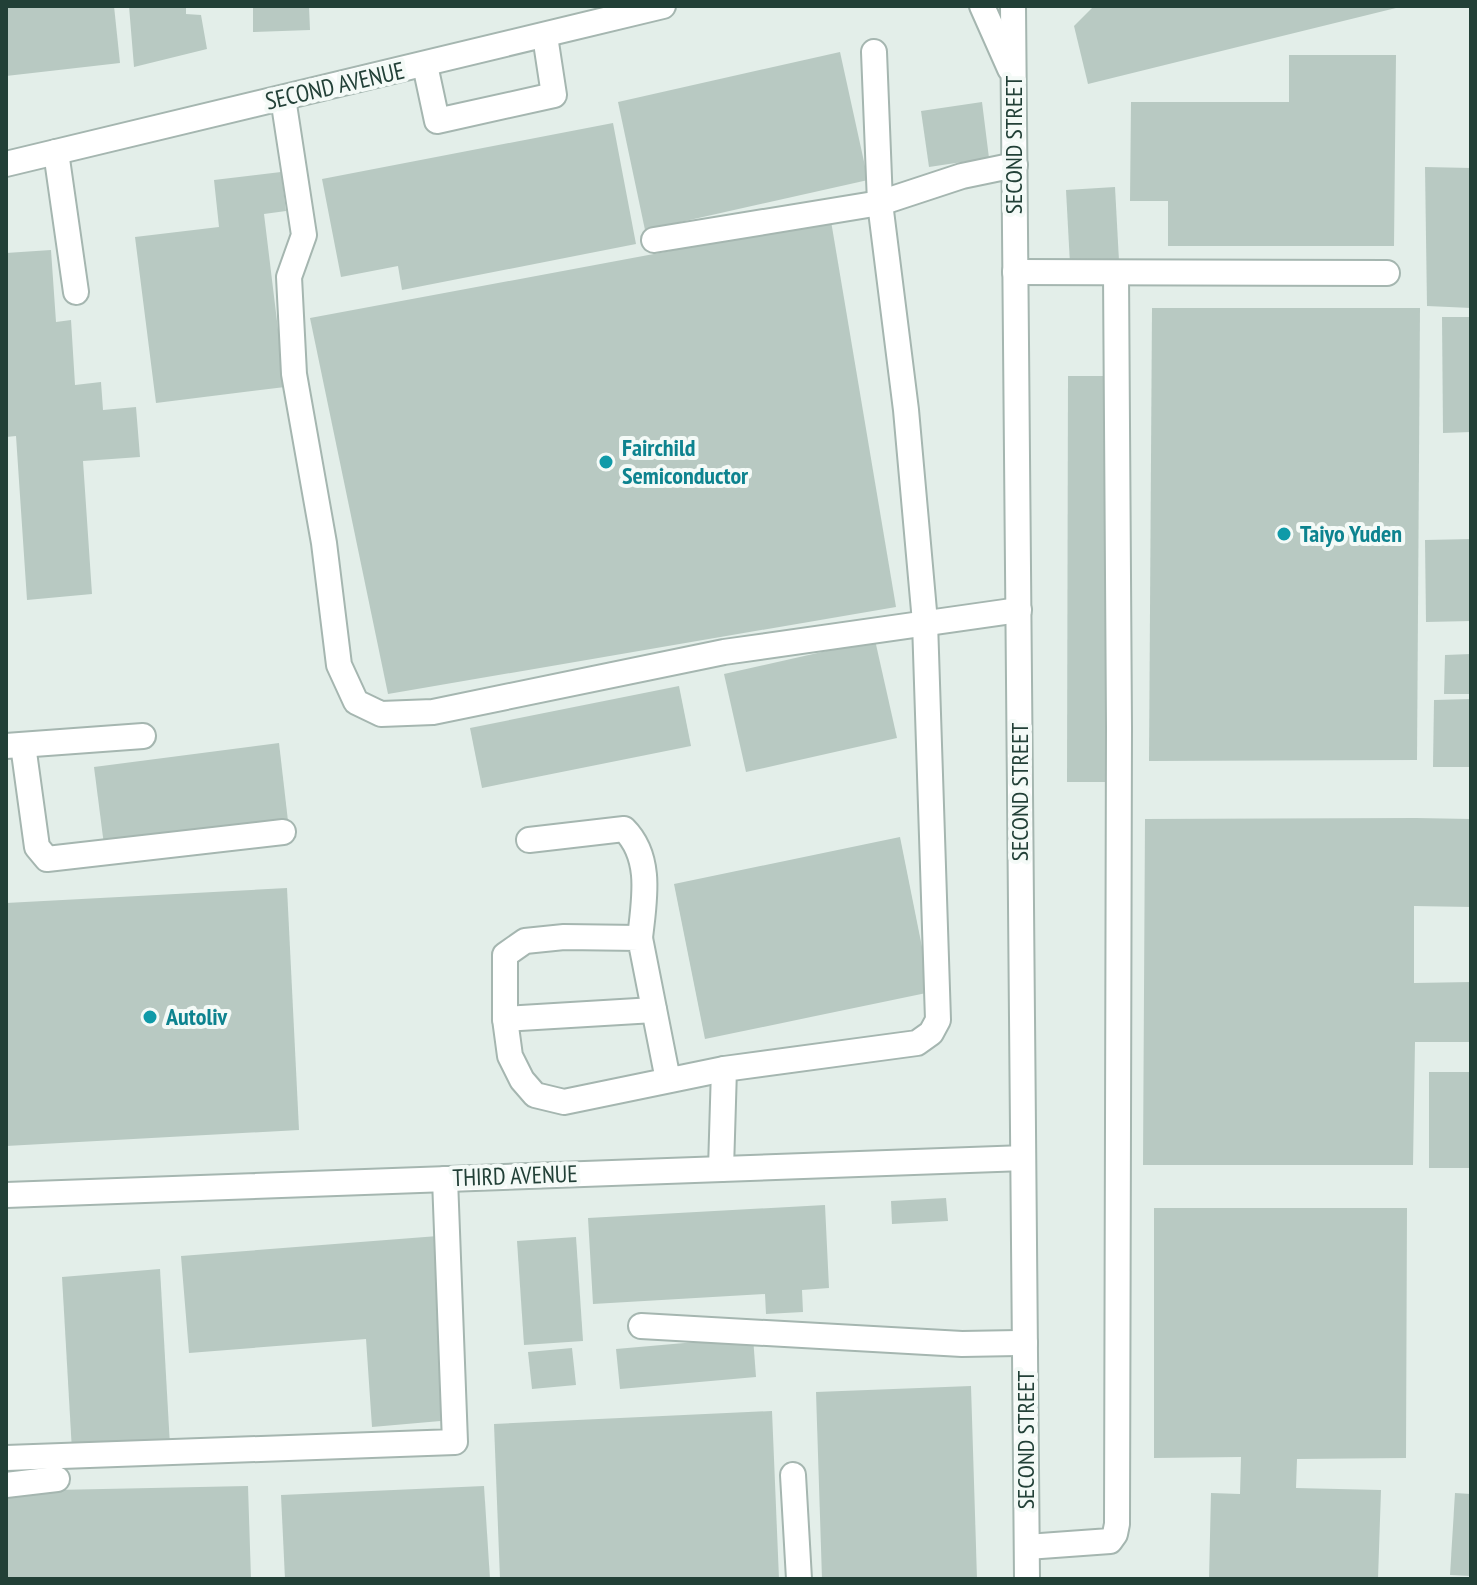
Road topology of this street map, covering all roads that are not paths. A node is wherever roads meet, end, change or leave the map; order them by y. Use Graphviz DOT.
graph roads {
  1 [pos="663,6"];
  2 [pos="982,6"];
  3 [pos="1013,6"];
  4 [pos="545,36"];
  5 [pos="874,52"];
  6 [pos="425,65"];
  7 [pos="1014,76"];
  8 [pos="283,98"];
  9 [pos="56,152"];
  10 [pos="6,164"];
  11 [pos="1015,165"];
  12 [pos="880,203"];
  13 [pos="654,240"];
  14 [pos="1015,272"];
  15 [pos="1116,273"];
  16 [pos="1387,273"];
  17 [pos="76,292"];
  18 [pos="1019,610"];
  19 [pos="925,622"];
  20 [pos="143,736"];
  21 [pos="15,746"];
  22 [pos="283,832"];
  23 [pos="529,840"];
  24 [pos="640,938"];
  25 [pos="654,1010"];
  26 [pos="505,1019"];
  27 [pos="724,1069"];
  28 [pos="668,1080"];
  29 [pos="1023,1158"];
  30 [pos="721,1169"];
  31 [pos="445,1179"];
  32 [pos="6,1195"];
  33 [pos="641,1326"];
  34 [pos="1025,1343"];
  35 [pos="6,1458"];
  36 [pos="793,1475"];
  37 [pos="57,1479"];
  38 [pos="6,1485"];
  39 [pos="1027,1547"];
  40 [pos="799,1579"];
  41 [pos="1027,1579"];
  1 -- 4 [label="street, SECOND AVENUE"];
  2 -- 7 [label="street"];
  3 -- 7 [label="street, SECOND STREET"];
  4 -- 6 [label="street, SECOND AVENUE"];
  4 -- 6 [label="street"];
  5 -- 12 [label="street"];
  6 -- 8 [label="street, SECOND AVENUE"];
  7 -- 11 [label="street, SECOND STREET"];
  8 -- 9 [label="street, SECOND AVENUE"];
  8 -- 19 [label="street"];
  9 -- 10 [label="street, SECOND AVENUE"];
  9 -- 17 [label="street"];
  11 -- 12 [label="street"];
  11 -- 14 [label="street, SECOND STREET"];
  12 -- 13 [label="street"];
  12 -- 19 [label="street"];
  14 -- 15 [label="street"];
  14 -- 18 [label="street, SECOND STREET"];
  15 -- 16 [label="street"];
  15 -- 39 [label="street"];
  18 -- 19 [label="street"];
  18 -- 29 [label="street, SECOND STREET"];
  19 -- 27 [label="street"];
  20 -- 21 [label="street"];
  21 -- 22 [label="street"];
  23 -- 24 [label="street"];
  24 -- 25 [label="street"];
  24 -- 26 [label="street"];
  25 -- 26 [label="street"];
  25 -- 28 [label="street"];
  26 -- 28 [label="street"];
  27 -- 28 [label="street"];
  27 -- 30 [label="street"];
  29 -- 30 [label="street, THIRD AVENUE"];
  29 -- 34 [label="street, SECOND STREET"];
  30 -- 31 [label="street, THIRD AVENUE"];
  31 -- 32 [label="street, THIRD AVENUE"];
  31 -- 35 [label="street"];
  33 -- 34 [label="street"];
  34 -- 39 [label="street, SECOND STREET"];
  36 -- 40 [label="street"];
  37 -- 38 [label="street"];
  39 -- 41 [label="street, SECOND STREET"];
}
